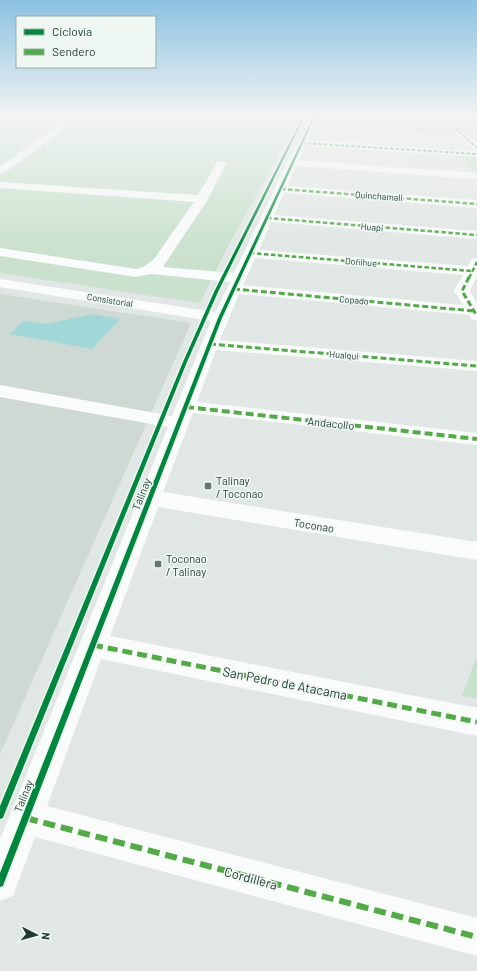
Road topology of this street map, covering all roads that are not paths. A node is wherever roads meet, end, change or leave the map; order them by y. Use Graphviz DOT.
graph roads {
  1 [pos="12,162"];
  2 [pos="293,163"];
  3 [pos="221,164"];
  4 [pos="0,171"];
  5 [pos="477,176"];
  6 [pos="0,185"];
  7 [pos="280,189"];
  8 [pos="202,198"];
  9 [pos="477,204"];
  10 [pos="267,218"];
  11 [pos="477,235"];
  12 [pos="0,252"];
  13 [pos="250,253"];
  14 [pos="475,268"];
  15 [pos="150,270"];
  16 [pos="0,283"];
  17 [pos="237,283"];
  18 [pos="476,313"];
  19 [pos="220,318"];
  20 [pos="210,344"];
  21 [pos="477,366"];
  22 [pos="0,391"];
  23 [pos="183,415"];
  24 [pos="477,439"];
  25 [pos="150,498"];
  26 [pos="477,551"];
  27 [pos="93,645"];
  28 [pos="477,722"];
  29 [pos="26,818"];
  30 [pos="0,883"];
  31 [pos="477,937"];
  1 -- 4 [label="street"];
  2 -- 5 [label="street"];
  2 -- 7 [label="street, Talinay"];
  3 -- 8 [label="street"];
  6 -- 8 [label="street"];
  7 -- 9 [label="street, Quinchamali"];
  7 -- 10 [label="street, Talinay"];
  8 -- 15 [label="street"];
  10 -- 11 [label="street, Huapi"];
  10 -- 13 [label="street, Talinay"];
  12 -- 15 [label="street, Copado"];
  13 -- 14 [label="street, Doñihue"];
  13 -- 17 [label="street, Talinay"];
  14 -- 18 [label="street"];
  15 -- 17 [label="street, Copado"];
  16 -- 19 [label="street, Consistorial"];
  17 -- 18 [label="street, Copado"];
  17 -- 19 [label="street, Talinay"];
  19 -- 20 [label="street, Talinay"];
  20 -- 21 [label="street, Hualqui"];
  20 -- 23 [label="street, Talinay"];
  22 -- 23 [label="street, Andacollo"];
  23 -- 24 [label="street, Andacollo"];
  23 -- 25 [label="street, Talinay"];
  25 -- 26 [label="street, Toconao"];
  25 -- 27 [label="street, Talinay"];
  27 -- 28 [label="street, San Pedro de Atacama"];
  27 -- 29 [label="street, Talinay"];
  29 -- 30 [label="street, Talinay"];
  29 -- 31 [label="street, Cordillera"];
}
